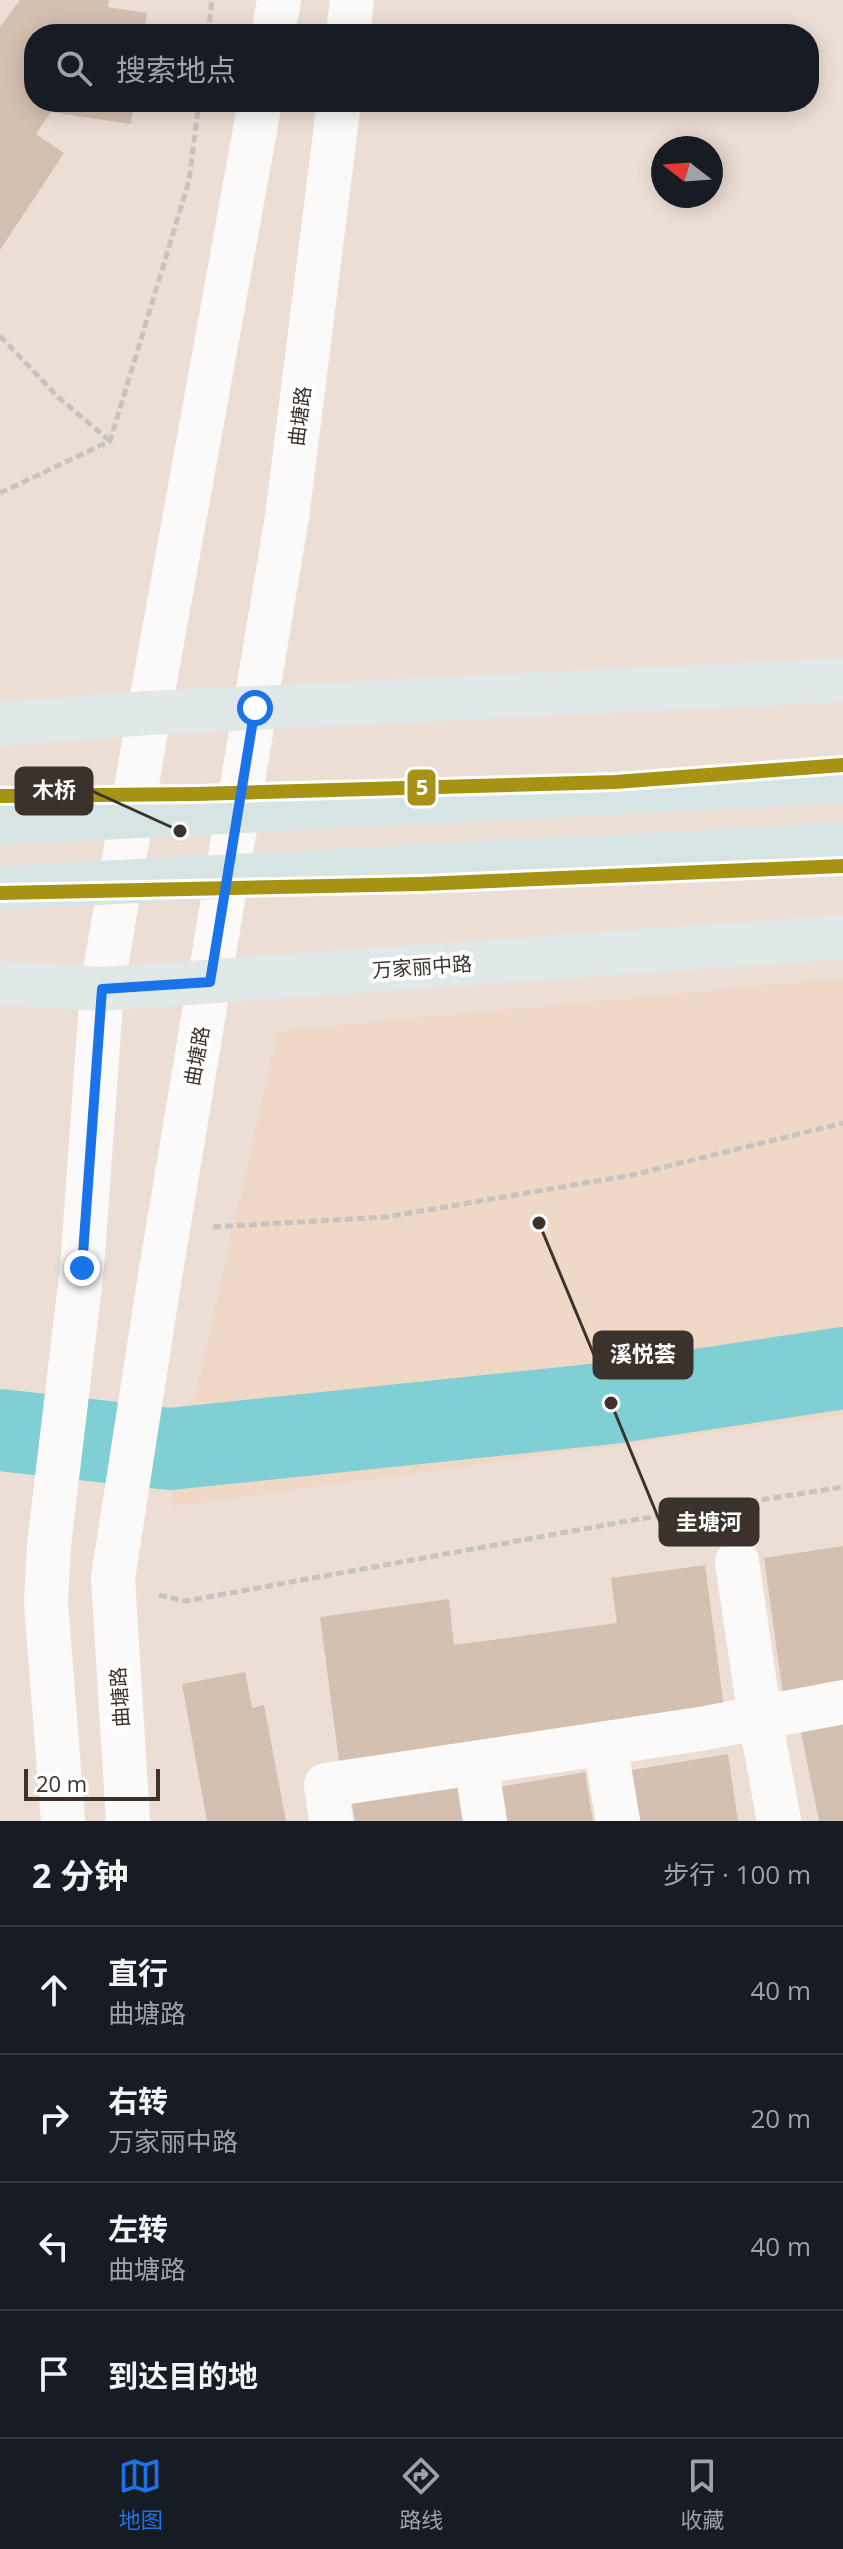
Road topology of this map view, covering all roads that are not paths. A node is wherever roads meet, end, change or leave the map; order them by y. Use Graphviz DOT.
graph roads {
  1 [pos="279,0"];
  2 [pos="352,0"];
  3 [pos="275,24"];
  4 [pos="349,24"];
  5 [pos="258,112"];
  6 [pos="338,112"];
  7 [pos="843,680"];
  8 [pos="255,708"];
  9 [pos="149,713"];
  10 [pos="0,724"];
  11 [pos="843,781"];
  12 [pos="0,823"];
  13 [pos="843,845"];
  14 [pos="0,888"];
  15 [pos="843,937"];
  16 [pos="210,982"];
  17 [pos="0,983"];
  18 [pos="102,989"];
  19 [pos="737,1562"];
  20 [pos="843,1702"];
  21 [pos="760,1718"];
  22 [pos="605,1744"];
  23 [pos="476,1763"];
  24 [pos="63,1821"];
  25 [pos="128,1821"];
  26 [pos="331,1821"];
  27 [pos="485,1821"];
  28 [pos="618,1821"];
  29 [pos="779,1821"];
  1 -- 3 [label="main road"];
  2 -- 4 [label="main road"];
  5 -- 9 [label="main road"];
  6 -- 8 [label="main road, 曲塘路"];
  7 -- 8 [label="main road"];
  8 -- 9 [label="main road"];
  8 -- 16 [label="main road, 曲塘路"];
  9 -- 10 [label="main road"];
  9 -- 18 [label="main road"];
  11 -- 12 [label="highway"];
  13 -- 14 [label="highway"];
  15 -- 16 [label="main road, 万家丽中路"];
  16 -- 18 [label="main road, 万家丽中路"];
  16 -- 25 [label="main road, 曲塘路"];
  17 -- 18 [label="main road, 万家丽中路"];
  18 -- 24 [label="main road"];
  19 -- 21 [label="main road"];
  20 -- 21 [label="main road"];
  21 -- 22 [label="main road"];
  21 -- 29 [label="main road"];
  22 -- 23 [label="main road"];
  22 -- 28 [label="main road"];
  23 -- 26 [label="main road"];
  23 -- 27 [label="main road"];
}
